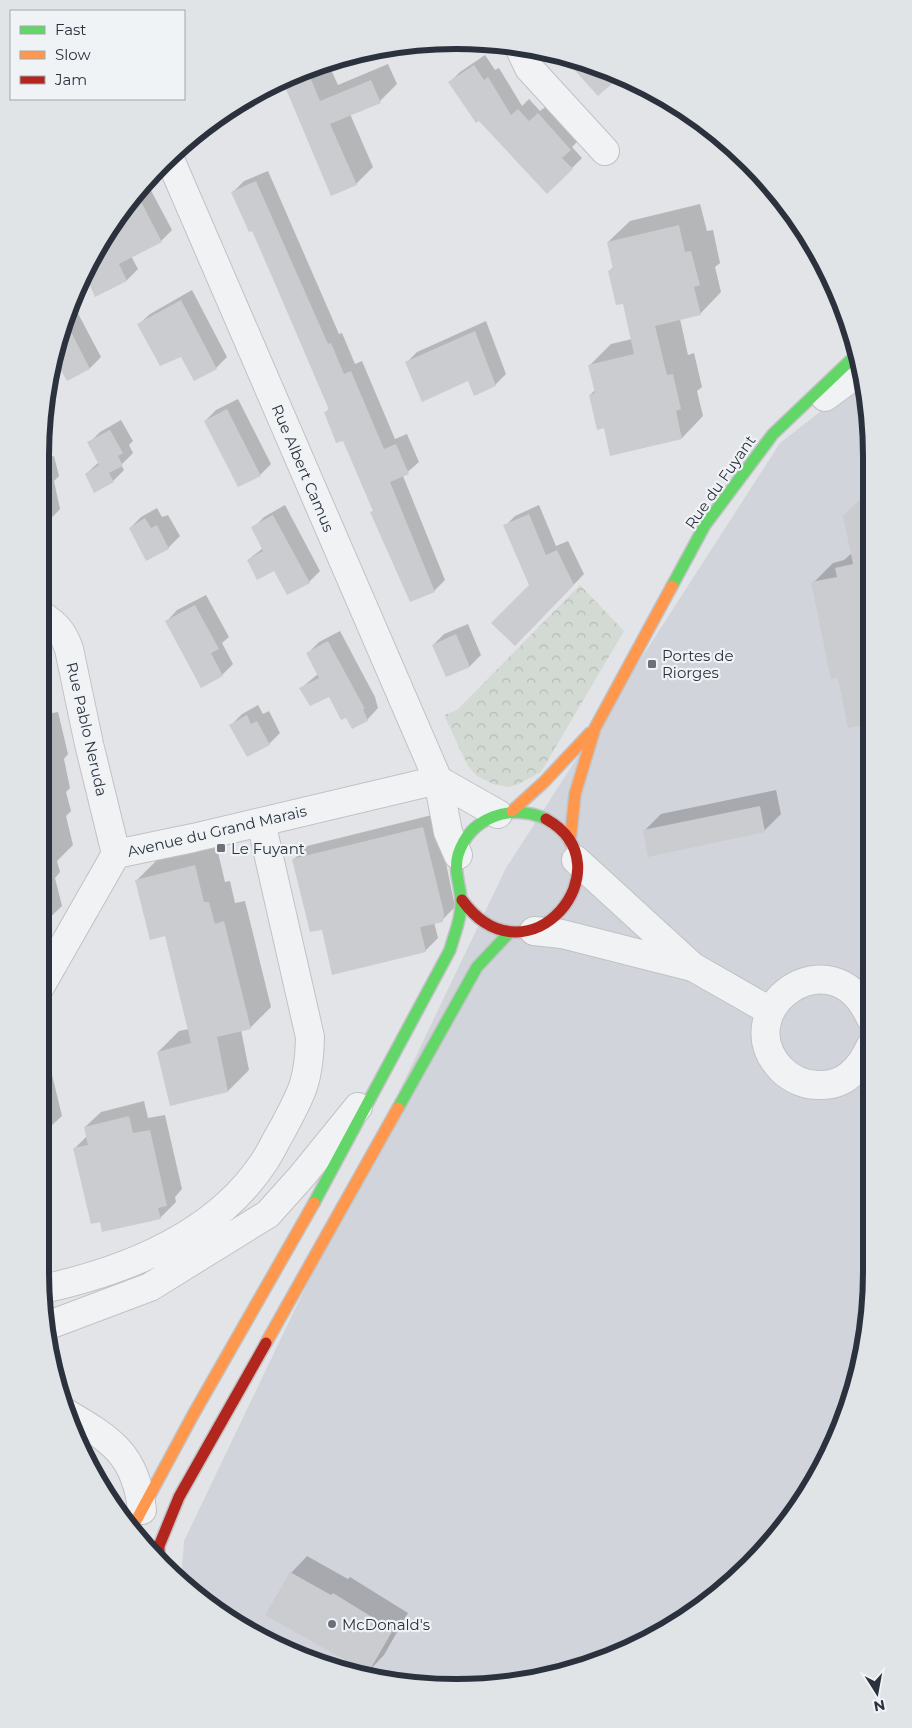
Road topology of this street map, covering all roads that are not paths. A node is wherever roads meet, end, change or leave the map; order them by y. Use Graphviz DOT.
graph roads {
  1 [pos="523,55"];
  2 [pos="605,151"];
  3 [pos="172,164"];
  4 [pos="851,360"];
  5 [pos="855,375"];
  6 [pos="772,434"];
  7 [pos="49,620"];
  8 [pos="594,728"];
  9 [pos="438,780"];
  10 [pos="505,812"];
  11 [pos="261,822"];
  12 [pos="573,851"];
  13 [pos="116,854"];
  14 [pos="458,855"];
  15 [pos="462,900"];
  16 [pos="521,932"];
  17 [pos="693,967"];
  18 [pos="49,971"];
  19 [pos="863,1003"];
  20 [pos="770,1011"];
  21 [pos="863,1059"];
  22 [pos="379,1080"];
  23 [pos="50,1287"];
  24 [pos="52,1324"];
  25 [pos="77,1420"];
  26 [pos="136,1520"];
  27 [pos="159,1550"];
  1 -- 2 [label="street"];
  3 -- 9 [label="street, Rue Albert Camus"];
  4 -- 6 [label="street, Rue du Fuyant"];
  5 -- 6 [label="street"];
  6 -- 8 [label="street, Rue du Fuyant"];
  7 -- 13 [label="street, Rue Pablo Neruda"];
  8 -- 10 [label="street, Rue du Fuyant"];
  8 -- 12 [label="street, Rue du Fuyant"];
  9 -- 10 [label="street"];
  9 -- 11 [label="street, Avenue du Grand Marais"];
  9 -- 14 [label="street, Rue Albert Camus"];
  10 -- 12 [label="street"];
  10 -- 14 [label="street"];
  11 -- 13 [label="street, Avenue du Grand Marais"];
  11 -- 23 [label="street"];
  12 -- 16 [label="street"];
  12 -- 17 [label="street"];
  13 -- 18 [label="street, Avenue du Grand Marais"];
  14 -- 15 [label="street"];
  15 -- 16 [label="street"];
  15 -- 22 [label="street"];
  16 -- 17 [label="street"];
  16 -- 27 [label="street"];
  17 -- 20 [label="street"];
  19 -- 20 [label="street"];
  20 -- 21 [label="street"];
  22 -- 24 [label="street"];
  22 -- 26 [label="street"];
  25 -- 26 [label="street"];
}
